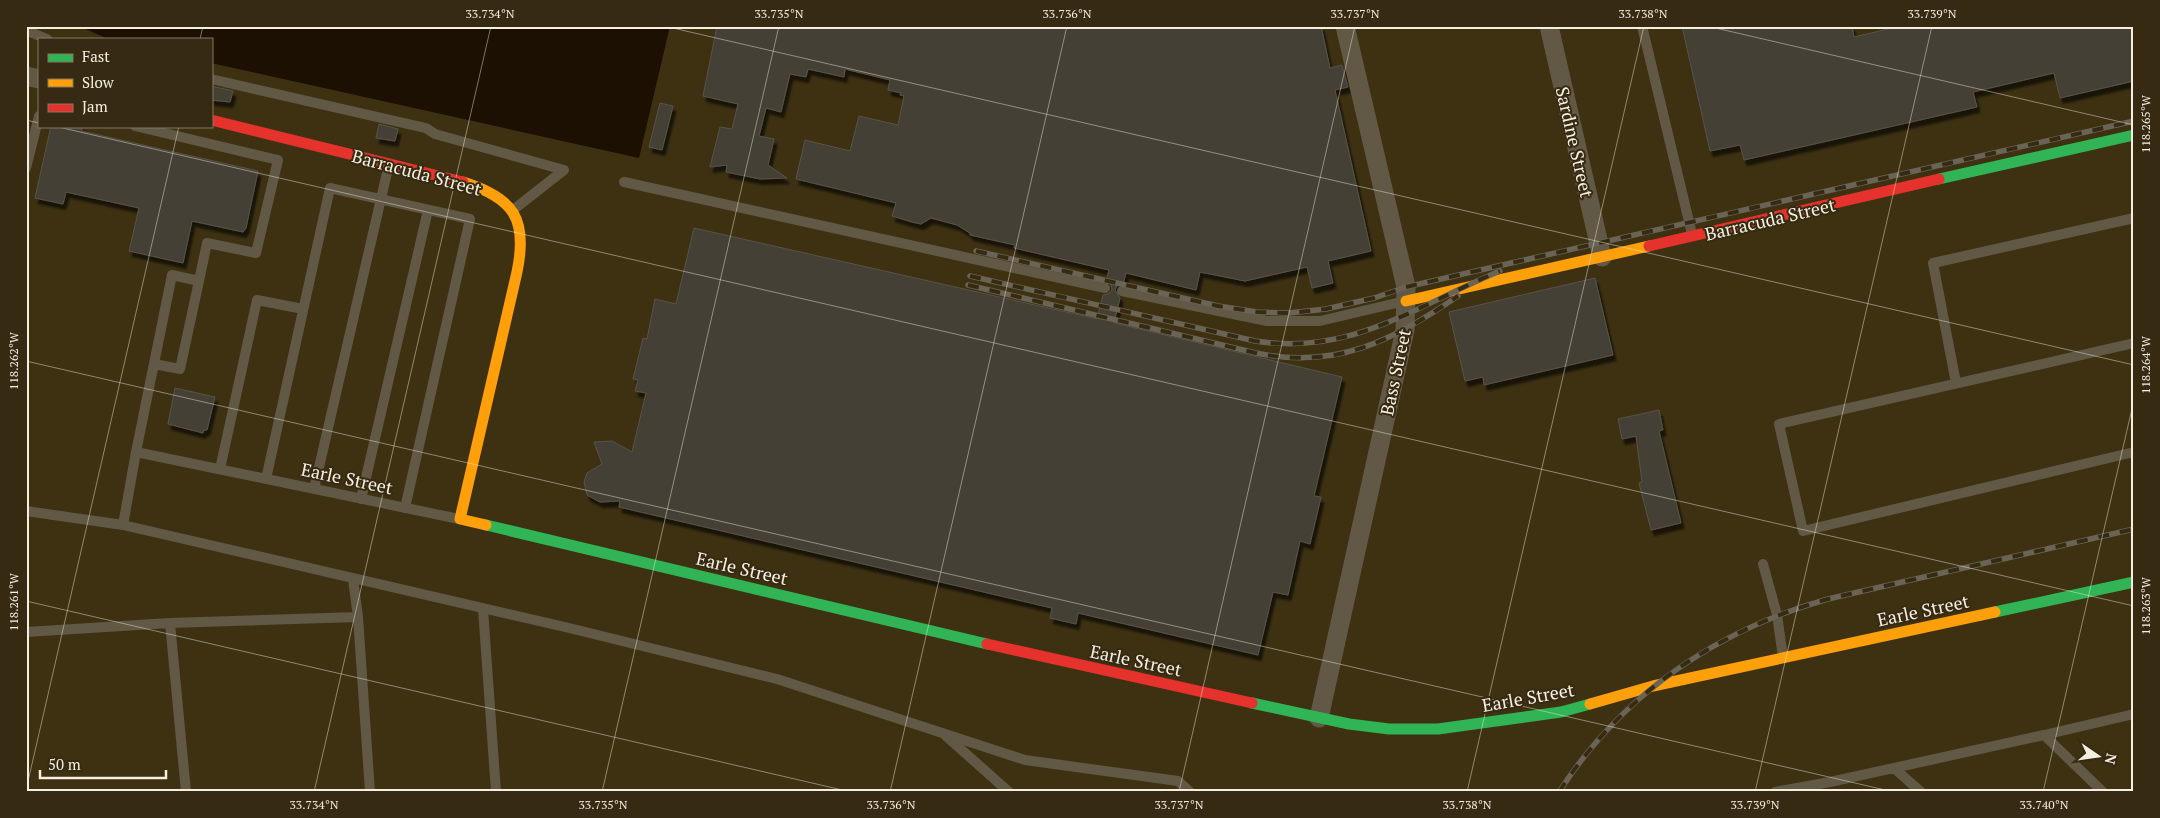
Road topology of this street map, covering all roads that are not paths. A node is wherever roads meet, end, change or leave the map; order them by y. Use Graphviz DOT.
graph roads {
  1 [pos="26,26"];
  2 [pos="1345,26"];
  3 [pos="1549,26"];
  4 [pos="1642,26"];
  5 [pos="45,38"];
  6 [pos="212,79"];
  7 [pos="38,120"];
  8 [pos="212,120"];
  9 [pos="143,128"];
  10 [pos="2134,135"];
  11 [pos="389,163"];
  12 [pos="26,168"];
  13 [pos="624,182"];
  14 [pos="381,200"];
  15 [pos="428,210"];
  16 [pos="512,211"];
  17 [pos="2134,218"];
  18 [pos="1692,236"];
  19 [pos="1602,257"];
  20 [pos="199,281"];
  21 [pos="1105,288"];
  22 [pos="1122,291"];
  23 [pos="1406,300"];
  24 [pos="303,309"];
  25 [pos="2134,343"];
  26 [pos="154,364"];
  27 [pos="1956,383"];
  28 [pos="136,452"];
  29 [pos="2134,452"];
  30 [pos="220,469"];
  31 [pos="266,479"];
  32 [pos="314,489"];
  33 [pos="361,498"];
  34 [pos="405,508"];
  35 [pos="26,512"];
  36 [pos="460,519"];
  37 [pos="123,525"];
  38 [pos="1763,564"];
  39 [pos="353,580"];
  40 [pos="2134,582"];
  41 [pos="482,609"];
  42 [pos="358,617"];
  43 [pos="170,623"];
  44 [pos="26,632"];
  45 [pos="1783,658"];
  46 [pos="2134,714"];
  47 [pos="1320,718"];
  48 [pos="944,734"];
  49 [pos="2044,735"];
  50 [pos="1894,768"];
  51 [pos="186,792"];
  52 [pos="370,792"];
  53 [pos="496,792"];
  54 [pos="1009,792"];
  55 [pos="1190,792"];
  56 [pos="1775,792"];
  57 [pos="1921,792"];
  58 [pos="2103,792"];
  1 -- 5 [label="lane"];
  2 -- 23 [label="street, Bass Street"];
  3 -- 19 [label="street, Sardine Street"];
  4 -- 18 [label="lane"];
  6 -- 16 [label="lane"];
  7 -- 12 [label="lane"];
  8 -- 11 [label="street, Barracuda Street"];
  9 -- 20 [label="lane"];
  10 -- 18 [label="street, Barracuda Street"];
  11 -- 14 [label="lane"];
  11 -- 16 [label="street, Barracuda Street"];
  13 -- 21 [label="lane"];
  14 -- 15 [label="lane"];
  14 -- 24 [label="lane"];
  14 -- 32 [label="lane"];
  15 -- 33 [label="lane"];
  15 -- 34 [label="lane"];
  16 -- 36 [label="street, Barracuda Street"];
  17 -- 27 [label="lane"];
  18 -- 19 [label="street, Barracuda Street"];
  19 -- 23 [label="street, Barracuda Street"];
  20 -- 26 [label="lane"];
  20 -- 26 [label="lane"];
  22 -- 23 [label="lane"];
  23 -- 47 [label="street, Bass Street"];
  24 -- 30 [label="lane"];
  24 -- 31 [label="lane"];
  25 -- 27 [label="lane"];
  26 -- 28 [label="lane"];
  27 -- 29 [label="lane"];
  28 -- 30 [label="lane, Earle Street"];
  28 -- 37 [label="lane"];
  30 -- 31 [label="lane, Earle Street"];
  31 -- 32 [label="lane, Earle Street"];
  32 -- 33 [label="lane, Earle Street"];
  33 -- 34 [label="lane, Earle Street"];
  34 -- 36 [label="lane, Earle Street"];
  35 -- 37 [label="lane"];
  36 -- 47 [label="street, Earle Street"];
  37 -- 39 [label="lane"];
  38 -- 45 [label="lane"];
  39 -- 41 [label="lane"];
  39 -- 42 [label="lane"];
  40 -- 45 [label="street, Earle Street"];
  41 -- 48 [label="lane"];
  41 -- 53 [label="lane"];
  42 -- 43 [label="lane"];
  42 -- 52 [label="lane"];
  43 -- 44 [label="lane"];
  43 -- 51 [label="lane"];
  45 -- 47 [label="street, Earle Street"];
  46 -- 49 [label="lane"];
  48 -- 54 [label="lane"];
  48 -- 55 [label="lane"];
  49 -- 50 [label="lane"];
  49 -- 58 [label="lane"];
  50 -- 56 [label="lane"];
  50 -- 57 [label="lane"];
}
